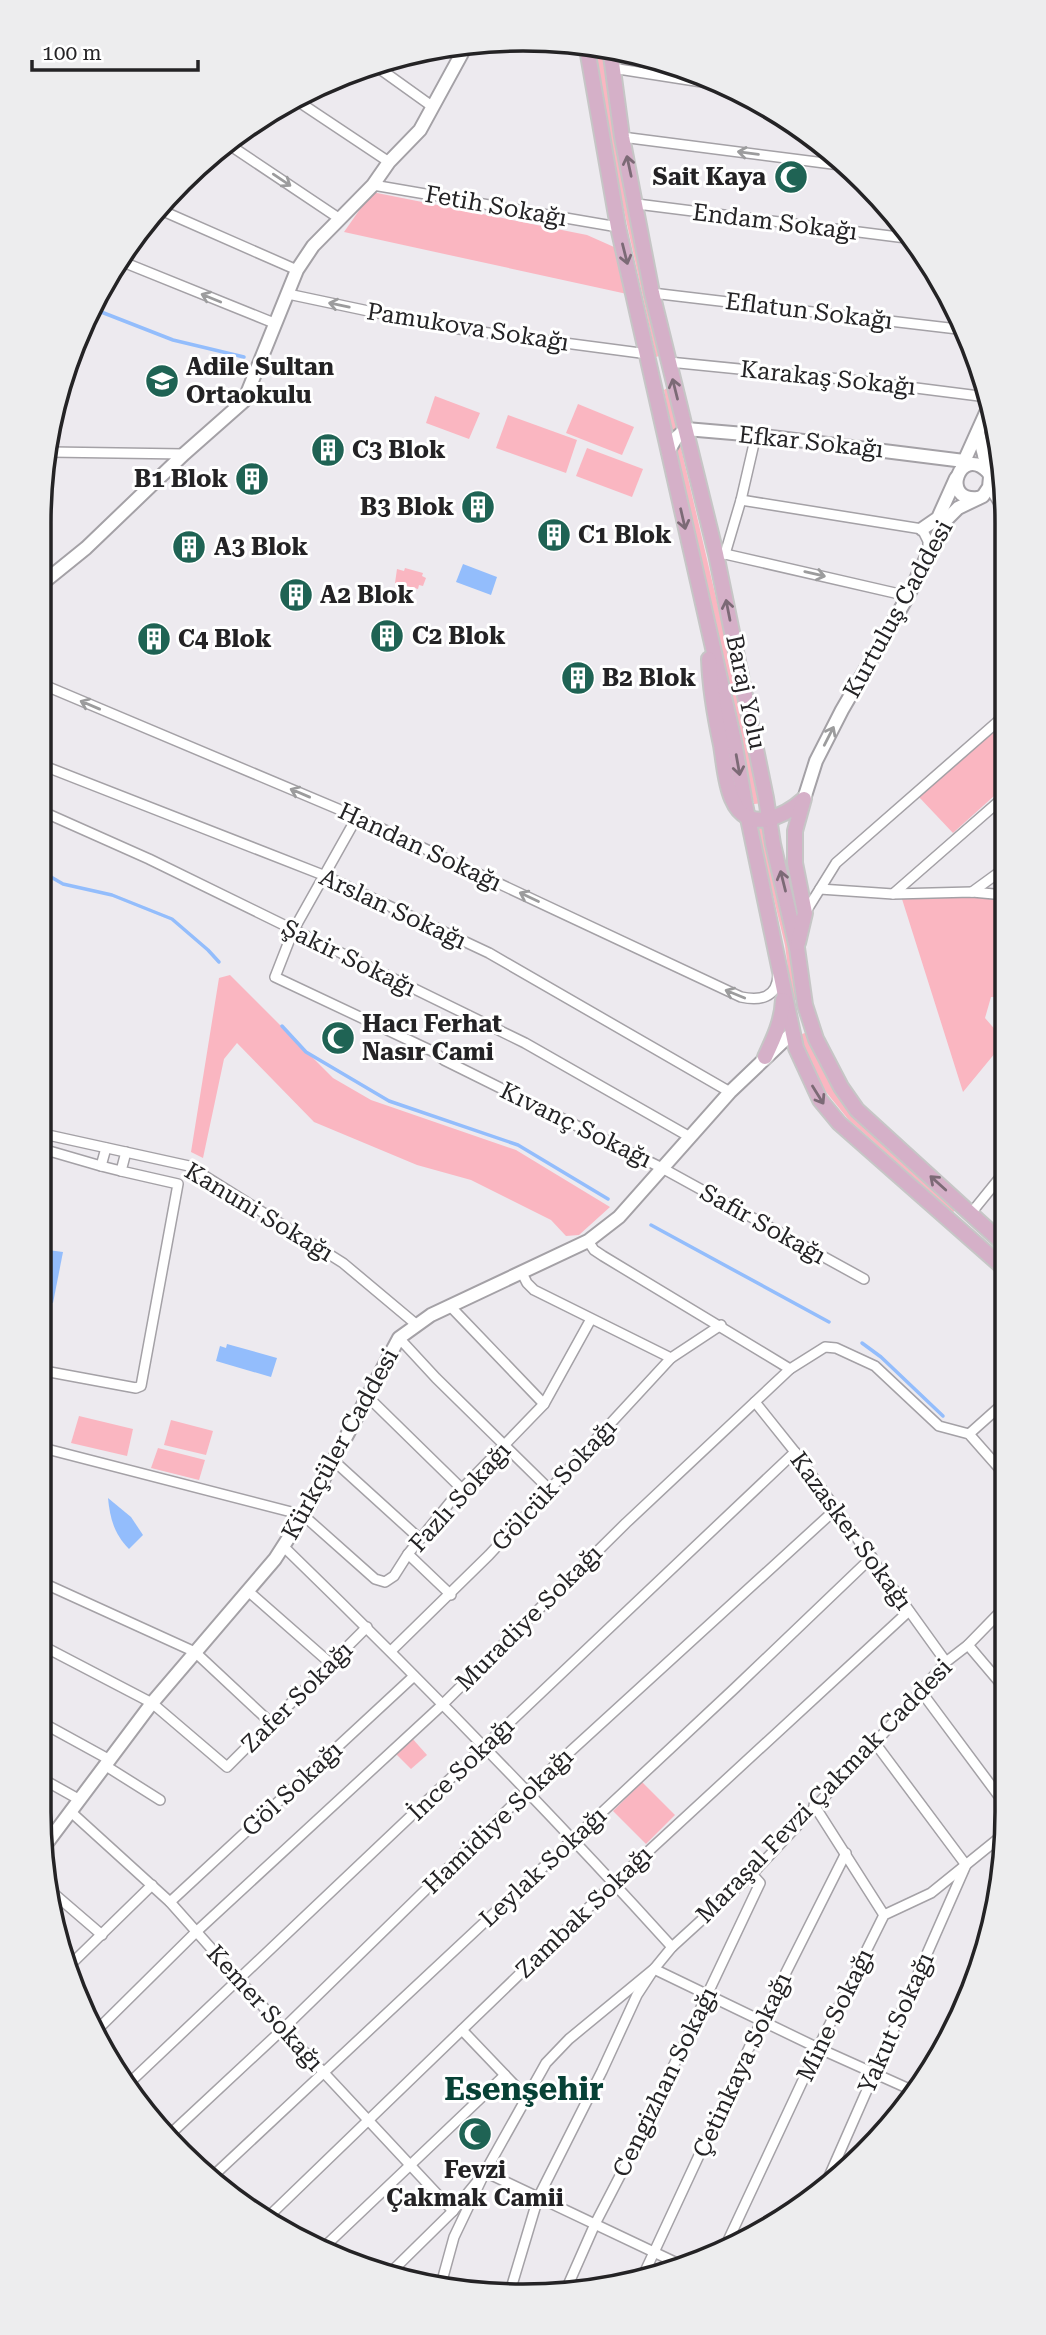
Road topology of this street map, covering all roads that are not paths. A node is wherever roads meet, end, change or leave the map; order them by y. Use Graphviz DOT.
graph roads {
  1 [pos="459,55"];
  2 [pos="588,56"];
  3 [pos="611,59"];
  4 [pos="612,68"];
  5 [pos="384,72"];
  6 [pos="683,79"];
  7 [pos="303,105"];
  8 [pos="433,107"];
  9 [pos="622,137"];
  10 [pos="235,149"];
  11 [pos="389,162"];
  12 [pos="829,164"];
  13 [pos="373,185"];
  14 [pos="637,204"];
  15 [pos="167,213"];
  16 [pos="340,219"];
  17 [pos="618,227"];
  18 [pos="899,237"];
  19 [pos="128,264"];
  20 [pos="297,270"];
  21 [pos="652,293"];
  22 [pos="288,294"];
  23 [pos="274,323"];
  24 [pos="953,328"];
  25 [pos="648,354"];
  26 [pos="668,362"];
  27 [pos="977,396"];
  28 [pos="983,419"];
  29 [pos="686,429"];
  30 [pos="978,432"];
  31 [pos="756,435"];
  32 [pos="989,447"];
  33 [pos="56,452"];
  34 [pos="668,453"];
  35 [pos="184,454"];
  36 [pos="983,457"];
  37 [pos="960,471"];
  38 [pos="993,479"];
  39 [pos="989,481"];
  40 [pos="994,491"];
  41 [pos="979,498"];
  42 [pos="741,500"];
  43 [pos="922,529"];
  44 [pos="928,553"];
  45 [pos="720,554"];
  46 [pos="51,576"];
  47 [pos="908,596"];
  48 [pos="51,688"];
  49 [pos="995,724"];
  50 [pos="51,769"];
  51 [pos="804,799"];
  52 [pos="995,805"];
  53 [pos="51,816"];
  54 [pos="748,816"];
  55 [pos="357,817"];
  56 [pos="769,821"];
  57 [pos="773,844"];
  58 [pos="757,855"];
  59 [pos="795,863"];
  60 [pos="323,875"];
  61 [pos="995,875"];
  62 [pos="820,889"];
  63 [pos="972,892"];
  64 [pos="893,894"];
  65 [pos="995,894"];
  66 [pos="806,913"];
  67 [pos="293,931"];
  68 [pos="797,948"];
  69 [pos="779,966"];
  70 [pos="783,988"];
  71 [pos="805,1005"];
  72 [pos="793,1032"];
  73 [pos="765,1057"];
  74 [pos="730,1092"];
  75 [pos="51,1136"];
  76 [pos="690,1137"];
  77 [pos="106,1148"];
  78 [pos="51,1152"];
  79 [pos="126,1152"];
  80 [pos="101,1166"];
  81 [pos="662,1168"];
  82 [pos="121,1171"];
  83 [pos="995,1184"];
  84 [pos="972,1212"];
  85 [pos="959,1227"];
  86 [pos="995,1235"];
  87 [pos="588,1241"];
  88 [pos="995,1259"];
  89 [pos="522,1273"];
  90 [pos="864,1279"];
  91 [pos="450,1306"];
  92 [pos="590,1319"];
  93 [pos="417,1325"];
  94 [pos="721,1325"];
  95 [pos="399,1338"];
  96 [pos="671,1358"];
  97 [pos="790,1368"];
  98 [pos="51,1372"];
  99 [pos="367,1396"];
  100 [pos="755,1402"];
  101 [pos="544,1404"];
  102 [pos="995,1411"];
  103 [pos="969,1434"];
  104 [pos="505,1445"];
  105 [pos="51,1450"];
  106 [pos="795,1452"];
  107 [pos="333,1460"];
  108 [pos="995,1464"];
  109 [pos="461,1489"];
  110 [pos="550,1490"];
  111 [pos="836,1509"];
  112 [pos="303,1515"];
  113 [pos="421,1539"];
  114 [pos="283,1546"];
  115 [pos="408,1554"];
  116 [pos="872,1557"];
  117 [pos="51,1587"];
  118 [pos="248,1591"];
  119 [pos="451,1595"];
  120 [pos="908,1611"];
  121 [pos="995,1617"];
  122 [pos="367,1627"];
  123 [pos="968,1645"];
  124 [pos="51,1651"];
  125 [pos="391,1651"];
  126 [pos="195,1652"];
  127 [pos="946,1662"];
  128 [pos="330,1663"];
  129 [pos="414,1676"];
  130 [pos="995,1677"];
  131 [pos="920,1690"];
  132 [pos="152,1703"];
  133 [pos="442,1705"];
  134 [pos="271,1723"];
  135 [pos="51,1729"];
  136 [pos="875,1742"];
  137 [pos="484,1747"];
  138 [pos="108,1763"];
  139 [pos="51,1784"];
  140 [pos="527,1791"];
  141 [pos="995,1791"];
  142 [pos="80,1800"];
  143 [pos="160,1800"];
  144 [pos="814,1805"];
  145 [pos="71,1812"];
  146 [pos="52,1837"];
  147 [pos="572,1839"];
  148 [pos="994,1848"];
  149 [pos="846,1853"];
  150 [pos="966,1865"];
  151 [pos="752,1874"];
  152 [pos="614,1883"];
  153 [pos="152,1885"];
  154 [pos="59,1898"];
  155 [pos="170,1902"];
  156 [pos="884,1915"];
  157 [pos="196,1932"];
  158 [pos="102,1935"];
  159 [pos="673,1947"];
  160 [pos="75,1961"];
  161 [pos="654,1969"];
  162 [pos="239,1979"];
  163 [pos="708,1994"];
  164 [pos="762,2020"];
  165 [pos="102,2026"];
  166 [pos="283,2029"];
  167 [pos="462,2030"];
  168 [pos="818,2048"];
  169 [pos="323,2072"];
  170 [pos="873,2073"];
  171 [pos="505,2074"];
  172 [pos="134,2079"];
  173 [pos="906,2088"];
  174 [pos="526,2097"];
  175 [pos="369,2121"];
  176 [pos="174,2130"];
  177 [pos="411,2165"];
  178 [pos="832,2168"];
  179 [pos="218,2172"];
  180 [pos="485,2172"];
  181 [pos="538,2198"];
  182 [pos="453,2211"];
  183 [pos="273,2212"];
  184 [pos="595,2224"];
  185 [pos="730,2237"];
  186 [pos="329,2242"];
  187 [pos="655,2251"];
  188 [pos="672,2260"];
  189 [pos="396,2267"];
  190 [pos="647,2267"];
  191 [pos="443,2277"];
  192 [pos="570,2281"];
  193 [pos="512,2284"];
  1 -- 8 [label="main road"];
  2 -- 17 [label="main road, Baraj Yolu"];
  3 -- 4 [label="main road, Baraj Yolu"];
  4 -- 6 [label="street"];
  4 -- 9 [label="main road, Baraj Yolu"];
  5 -- 8 [label="street"];
  7 -- 11 [label="street"];
  8 -- 11 [label="main road"];
  12 -- 9 [label="street, one-way"];
  14 -- 9 [label="main road, Baraj Yolu, one-way"];
  10 -- 16 [label="street, one-way"];
  11 -- 13 [label="main road"];
  13 -- 16 [label="main road"];
  13 -- 17 [label="street, Fetih Sokağı"];
  14 -- 18 [label="street, Endam Sokağı"];
  14 -- 21 [label="main road, Baraj Yolu"];
  15 -- 20 [label="street"];
  16 -- 20 [label="main road"];
  17 -- 25 [label="main road, Baraj Yolu, one-way"];
  23 -- 19 [label="street, one-way"];
  20 -- 22 [label="main road"];
  21 -- 24 [label="street, Eflatun Sokağı"];
  21 -- 26 [label="main road, Baraj Yolu"];
  22 -- 23 [label="main road"];
  25 -- 22 [label="street, Pamukova Sokağı, one-way"];
  23 -- 35 [label="main road"];
  25 -- 34 [label="main road, Baraj Yolu"];
  26 -- 27 [label="street, Karakaş Sokağı"];
  29 -- 26 [label="main road, Baraj Yolu, one-way"];
  28 -- 30 [label="main road"];
  29 -- 31 [label="main road, Efkar Sokağı"];
  29 -- 34 [label="main road"];
  29 -- 45 [label="main road, Baraj Yolu"];
  30 -- 36 [label="main road"];
  30 -- 37 [label="main road"];
  31 -- 37 [label="main road, Efkar Sokağı"];
  31 -- 42 [label="street"];
  32 -- 36 [label="street"];
  33 -- 35 [label="street"];
  34 -- 54 [label="main road, Baraj Yolu, one-way"];
  35 -- 46 [label="main road"];
  36 -- 39 [label="main road"];
  37 -- 39 [label="main road"];
  37 -- 41 [label="main road"];
  37 -- 43 [label="main road"];
  38 -- 39 [label="street"];
  39 -- 40 [label="street"];
  39 -- 41 [label="main road, Kurtuluş Caddesi"];
  41 -- 44 [label="main road, Kurtuluş Caddesi"];
  42 -- 43 [label="street"];
  42 -- 45 [label="street"];
  43 -- 44 [label="street"];
  44 -- 47 [label="main road, Kurtuluş Caddesi"];
  45 -- 47 [label="street, one-way"];
  56 -- 45 [label="main road, Baraj Yolu, one-way"];
  51 -- 47 [label="main road, Kurtuluş Caddesi, one-way"];
  55 -- 48 [label="street, Handan Sokağı, one-way"];
  49 -- 62 [label="street"];
  50 -- 60 [label="street, Arslan Sokağı"];
  51 -- 56 [label="main road"];
  51 -- 59 [label="main road"];
  52 -- 64 [label="street"];
  53 -- 67 [label="street, Şakir Sokağı"];
  54 -- 56 [label="main road"];
  54 -- 58 [label="main road, Baraj Yolu"];
  55 -- 60 [label="street, Kıvanç Sokağı"];
  69 -- 55 [label="street, Handan Sokağı, one-way"];
  56 -- 57 [label="main road, Baraj Yolu"];
  57 -- 58 [label="main road"];
  57 -- 59 [label="main road"];
  68 -- 57 [label="main road, Baraj Yolu, one-way"];
  58 -- 69 [label="main road, Baraj Yolu"];
  59 -- 66 [label="main road"];
  60 -- 67 [label="street, Kıvanç Sokağı"];
  60 -- 74 [label="street, Arslan Sokağı"];
  61 -- 63 [label="street"];
  62 -- 64 [label="street"];
  62 -- 66 [label="street"];
  63 -- 64 [label="street"];
  63 -- 65 [label="street"];
  66 -- 68 [label="main road"];
  67 -- 76 [label="street, Şakir Sokağı"];
  67 -- 81 [label="street, Kıvanç Sokağı"];
  68 -- 71 [label="main road, Baraj Yolu"];
  69 -- 70 [label="main road, Baraj Yolu"];
  70 -- 72 [label="main road, Baraj Yolu"];
  70 -- 73 [label="main road"];
  71 -- 72 [label="main road"];
  84 -- 71 [label="main road, Baraj Yolu, one-way"];
  72 -- 73 [label="main road, Kürkçüler Caddesi"];
  72 -- 85 [label="main road, Baraj Yolu, one-way"];
  73 -- 74 [label="main road, Kürkçüler Caddesi"];
  74 -- 76 [label="main road, Kürkçüler Caddesi"];
  75 -- 77 [label="street, Kanuni Sokağı"];
  76 -- 81 [label="main road, Kürkçüler Caddesi"];
  77 -- 79 [label="street, Kanuni Sokağı"];
  77 -- 80 [label="street"];
  78 -- 80 [label="street"];
  79 -- 82 [label="street"];
  79 -- 93 [label="street, Kanuni Sokağı"];
  80 -- 82 [label="street"];
  81 -- 87 [label="main road, Kürkçüler Caddesi"];
  81 -- 90 [label="street, Safir Sokağı"];
  82 -- 98 [label="street"];
  83 -- 84 [label="street"];
  84 -- 85 [label="main road"];
  84 -- 86 [label="main road, Baraj Yolu"];
  85 -- 88 [label="main road, Baraj Yolu"];
  87 -- 89 [label="main road, Kürkçüler Caddesi"];
  87 -- 94 [label="street"];
  89 -- 91 [label="main road, Kürkçüler Caddesi"];
  89 -- 92 [label="street"];
  91 -- 93 [label="main road, Kürkçüler Caddesi"];
  91 -- 101 [label="street"];
  92 -- 96 [label="street"];
  92 -- 101 [label="street, Fazlı Sokağı"];
  93 -- 95 [label="main road, Kürkçüler Caddesi"];
  94 -- 96 [label="street, Gölcük Sokağı"];
  94 -- 97 [label="street"];
  95 -- 99 [label="main road, Kürkçüler Caddesi"];
  95 -- 104 [label="street"];
  96 -- 110 [label="street, Gölcük Sokağı"];
  97 -- 100 [label="street, Muradiye Sokağı"];
  97 -- 103 [label="street, Muradiye Sokağı"];
  99 -- 107 [label="main road, Kürkçüler Caddesi"];
  99 -- 109 [label="street"];
  100 -- 106 [label="street, Kazasker Sokağı"];
  100 -- 133 [label="street, Muradiye Sokağı"];
  101 -- 104 [label="street, Fazlı Sokağı"];
  102 -- 103 [label="street"];
  103 -- 108 [label="street"];
  104 -- 109 [label="street, Fazlı Sokağı"];
  104 -- 110 [label="street"];
  105 -- 112 [label="street"];
  106 -- 111 [label="street, Kazasker Sokağı"];
  106 -- 137 [label="street, İnce Sokağı"];
  107 -- 112 [label="main road, Kürkçüler Caddesi"];
  107 -- 113 [label="street"];
  109 -- 113 [label="street, Fazlı Sokağı"];
  110 -- 119 [label="street, Gölcük Sokağı"];
  111 -- 116 [label="street, Kazasker Sokağı"];
  111 -- 140 [label="street, Hamidiye Sokağı"];
  112 -- 114 [label="main road, Kürkçüler Caddesi"];
  112 -- 115 [label="street, Fazlı Sokağı"];
  113 -- 115 [label="street, Fazlı Sokağı"];
  114 -- 118 [label="main road, Kürkçüler Caddesi"];
  114 -- 122 [label="street"];
  115 -- 119 [label="street"];
  116 -- 120 [label="street, Kazasker Sokağı"];
  116 -- 147 [label="street, Leylak Sokağı"];
  117 -- 126 [label="street"];
  118 -- 126 [label="main road, Kürkçüler Caddesi"];
  118 -- 128 [label="street"];
  119 -- 125 [label="street, Gölcük Sokağı"];
  120 -- 127 [label="street, Kazasker Sokağı"];
  120 -- 152 [label="street, Zambak Sokağı"];
  121 -- 123 [label="street, Maraşal Fevzi Çakmak Caddesi"];
  122 -- 125 [label="street"];
  122 -- 128 [label="street, Zafer Sokağı"];
  123 -- 127 [label="street, Maraşal Fevzi Çakmak Caddesi"];
  123 -- 130 [label="street"];
  124 -- 132 [label="street"];
  125 -- 129 [label="street"];
  126 -- 132 [label="main road, Kürkçüler Caddesi"];
  126 -- 134 [label="street"];
  127 -- 131 [label="street, Maraşal Fevzi Çakmak Caddesi"];
  128 -- 134 [label="street, Zafer Sokağı"];
  129 -- 133 [label="street"];
  129 -- 155 [label="street, Göl Sokağı"];
  131 -- 136 [label="street, Maraşal Fevzi Çakmak Caddesi"];
  131 -- 141 [label="street"];
  132 -- 134 [label="street, Zafer Sokağı"];
  132 -- 138 [label="main road, Kürkçüler Caddesi"];
  133 -- 137 [label="street"];
  133 -- 157 [label="street, Muradiye Sokağı"];
  135 -- 138 [label="street"];
  136 -- 144 [label="street, Maraşal Fevzi Çakmak Caddesi"];
  136 -- 150 [label="street"];
  137 -- 140 [label="street"];
  137 -- 162 [label="street, İnce Sokağı"];
  138 -- 142 [label="main road, Kürkçüler Caddesi"];
  138 -- 143 [label="street"];
  139 -- 142 [label="street"];
  140 -- 147 [label="street"];
  140 -- 166 [label="street, Hamidiye Sokağı"];
  142 -- 145 [label="main road, Kürkçüler Caddesi"];
  144 -- 149 [label="street"];
  144 -- 151 [label="street, Maraşal Fevzi Çakmak Caddesi"];
  145 -- 146 [label="main road, Kürkçüler Caddesi"];
  145 -- 153 [label="street, Kemer Sokağı"];
  147 -- 152 [label="street"];
  147 -- 169 [label="street, Leylak Sokağı"];
  148 -- 150 [label="street"];
  149 -- 156 [label="street"];
  149 -- 164 [label="street, Çetinkaya Sokağı"];
  150 -- 156 [label="street"];
  150 -- 170 [label="street, Yakut Sokağı"];
  151 -- 159 [label="street, Maraşal Fevzi Çakmak Caddesi"];
  151 -- 163 [label="street, Cengizhan Sokağı"];
  152 -- 159 [label="street"];
  152 -- 167 [label="street, Zambak Sokağı"];
  153 -- 155 [label="street, Kemer Sokağı"];
  153 -- 158 [label="street"];
  154 -- 158 [label="street"];
  155 -- 157 [label="street, Kemer Sokağı"];
  156 -- 168 [label="street, Mine Sokağı"];
  157 -- 162 [label="street, Kemer Sokağı"];
  157 -- 165 [label="street, Muradiye Sokağı"];
  158 -- 160 [label="street"];
  159 -- 161 [label="street, Maraşal Fevzi Çakmak Caddesi"];
  161 -- 163 [label="street"];
  161 -- 174 [label="street, Maraşal Fevzi Çakmak Caddesi"];
  161 -- 181 [label="street"];
  162 -- 166 [label="street, Kemer Sokağı"];
  162 -- 172 [label="street, İnce Sokağı"];
  163 -- 164 [label="street"];
  163 -- 184 [label="street, Cengizhan Sokağı"];
  164 -- 168 [label="street"];
  164 -- 187 [label="street, Çetinkaya Sokağı"];
  166 -- 169 [label="street, Kemer Sokağı"];
  166 -- 176 [label="street, Hamidiye Sokağı"];
  167 -- 171 [label="street"];
  167 -- 175 [label="street, Zambak Sokağı"];
  168 -- 170 [label="street"];
  168 -- 185 [label="street, Mine Sokağı"];
  169 -- 175 [label="street, Kemer Sokağı"];
  169 -- 179 [label="street, Leylak Sokağı"];
  170 -- 173 [label="street"];
  170 -- 178 [label="street, Yakut Sokağı"];
  171 -- 174 [label="street"];
  171 -- 177 [label="street"];
  174 -- 180 [label="street, Maraşal Fevzi Çakmak Caddesi"];
  175 -- 177 [label="street, Kemer Sokağı"];
  175 -- 183 [label="street, Zambak Sokağı"];
  177 -- 182 [label="street, Kemer Sokağı"];
  177 -- 186 [label="street"];
  180 -- 181 [label="street"];
  180 -- 182 [label="street"];
  180 -- 191 [label="street, Maraşal Fevzi Çakmak Caddesi"];
  181 -- 184 [label="street"];
  181 -- 193 [label="street"];
  182 -- 189 [label="street"];
  184 -- 187 [label="street"];
  184 -- 192 [label="street, Cengizhan Sokağı"];
  187 -- 188 [label="street"];
  187 -- 190 [label="street, Çetinkaya Sokağı"];
}
